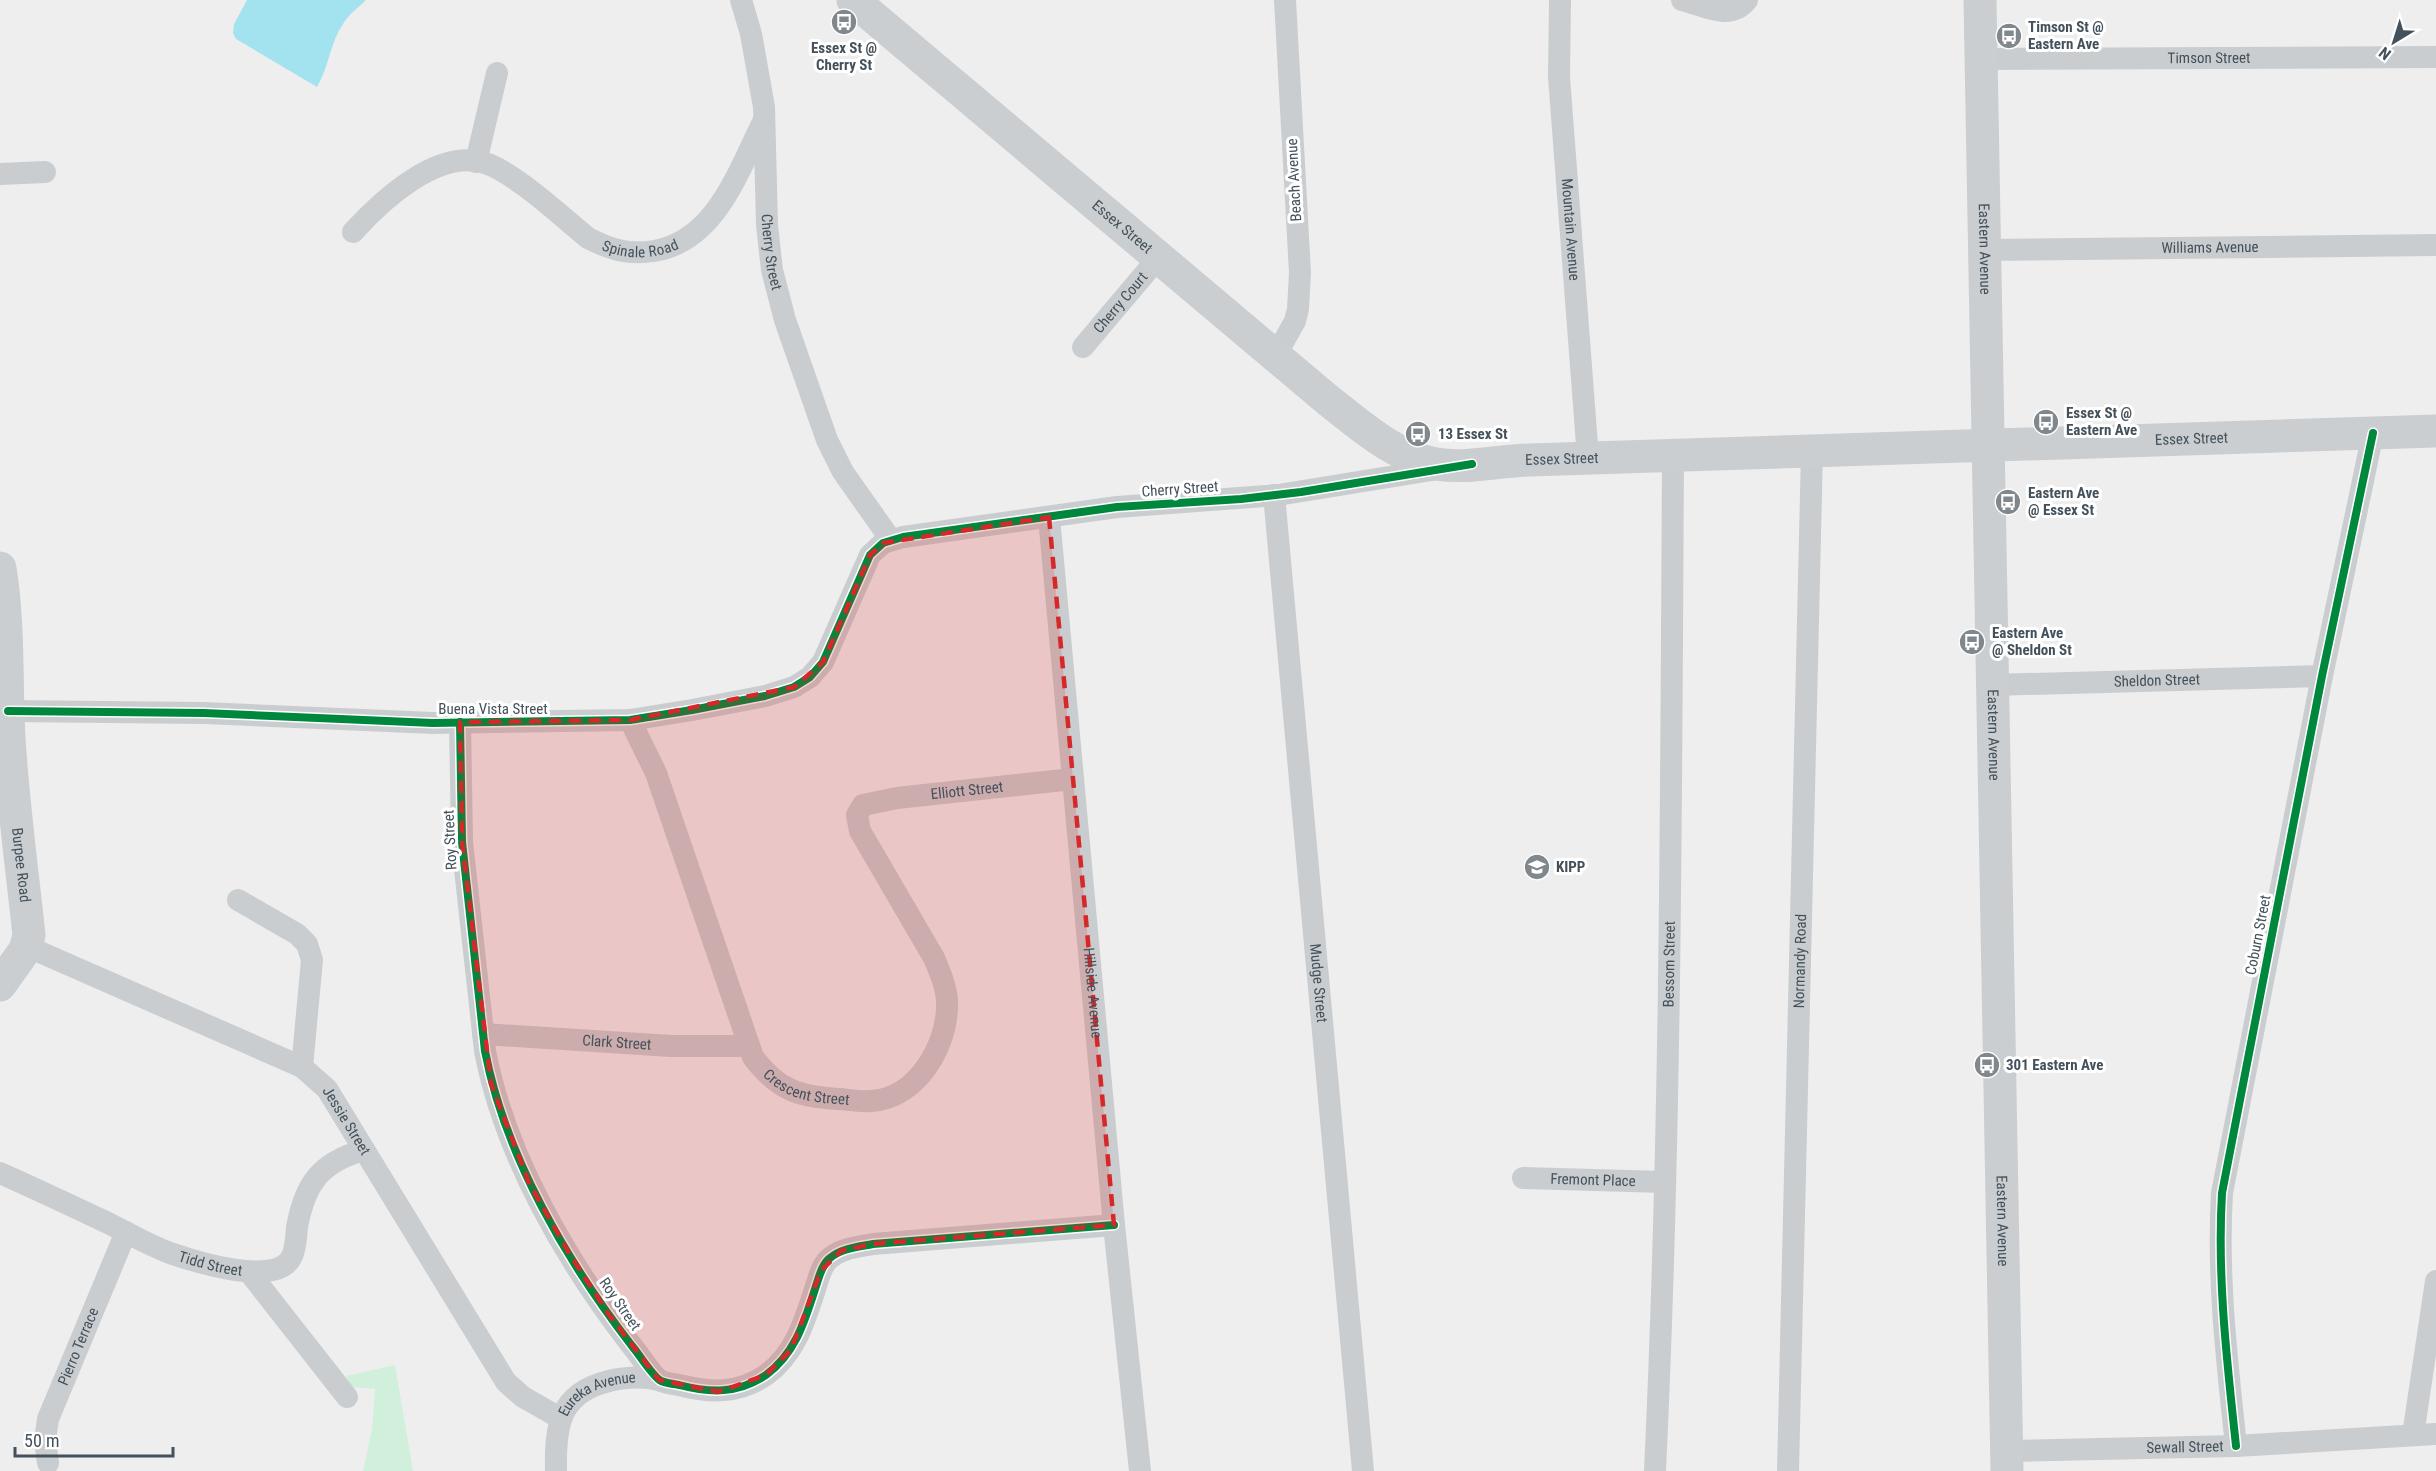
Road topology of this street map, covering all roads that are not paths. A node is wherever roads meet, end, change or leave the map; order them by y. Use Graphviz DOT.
graph roads {
  1 [pos="741,0"];
  2 [pos="853,0"];
  3 [pos="1285,0"];
  4 [pos="1560,0"];
  5 [pos="1682,0"];
  6 [pos="1747,0"];
  7 [pos="1980,0"];
  8 [pos="2436,57"];
  9 [pos="1981,59"];
  10 [pos="497,73"];
  11 [pos="764,120"];
  12 [pos="476,162"];
  13 [pos="45,172"];
  14 [pos="0,174"];
  15 [pos="353,232"];
  16 [pos="2436,245"];
  17 [pos="1984,250"];
  18 [pos="1159,257"];
  19 [pos="1083,347"];
  20 [pos="1276,355"];
  21 [pos="2436,431"];
  22 [pos="2373,433"];
  23 [pos="1988,445"];
  24 [pos="1812,451"];
  25 [pos="1673,456"];
  26 [pos="1588,458"];
  27 [pos="1472,464"];
  28 [pos="1274,495"];
  29 [pos="1049,517"];
  30 [pos="891,540"];
  31 [pos="0,568"];
  32 [pos="2322,676"];
  33 [pos="1992,685"];
  34 [pos="8,711"];
  35 [pos="630,720"];
  36 [pos="460,722"];
  37 [pos="1073,779"];
  38 [pos="862,805"];
  39 [pos="238,900"];
  40 [pos="26,946"];
  41 [pos="0,985"];
  42 [pos="483,1034"];
  43 [pos="749,1046"];
  44 [pos="302,1066"];
  45 [pos="364,1150"];
  46 [pos="0,1173"];
  47 [pos="1523,1178"];
  48 [pos="1664,1182"];
  49 [pos="1114,1225"];
  50 [pos="126,1232"];
  51 [pos="249,1272"];
  52 [pos="2436,1281"];
  53 [pos="660,1380"];
  54 [pos="347,1397"];
  55 [pos="560,1418"];
  56 [pos="2436,1434"];
  57 [pos="2413,1435"];
  58 [pos="2236,1446"];
  59 [pos="2007,1461"];
  60 [pos="48,1463"];
  61 [pos="556,1471"];
  62 [pos="1140,1471"];
  63 [pos="1364,1471"];
  64 [pos="1655,1471"];
  65 [pos="1788,1471"];
  1 -- 11 [label="street, Cherry Street"];
  2 -- 18 [label="main road, Essex Street"];
  3 -- 20 [label="street, Beach Avenue"];
  4 -- 26 [label="street, Mountain Avenue"];
  5 -- 6 [label="street"];
  7 -- 9 [label="main road, Eastern Avenue"];
  8 -- 9 [label="street, Timson Street"];
  9 -- 17 [label="main road, Eastern Avenue"];
  10 -- 12 [label="street"];
  11 -- 12 [label="street, Spinale Road"];
  11 -- 30 [label="street, Cherry Street"];
  12 -- 15 [label="street, Spinale Road"];
  13 -- 14 [label="street"];
  16 -- 17 [label="street, Williams Avenue"];
  17 -- 23 [label="main road, Eastern Avenue"];
  18 -- 19 [label="street, Cherry Court"];
  18 -- 20 [label="main road, Essex Street"];
  20 -- 27 [label="main road, Essex Street"];
  21 -- 22 [label="main road, Essex Street"];
  22 -- 23 [label="main road, Essex Street"];
  22 -- 32 [label="street, Coburn Street"];
  23 -- 24 [label="main road, Essex Street"];
  23 -- 33 [label="main road, Eastern Avenue"];
  24 -- 25 [label="main road, Essex Street"];
  24 -- 65 [label="street, Normandy Road"];
  25 -- 26 [label="main road, Essex Street"];
  25 -- 48 [label="street, Bessom Street"];
  26 -- 27 [label="main road, Essex Street"];
  27 -- 28 [label="street, Cherry Street"];
  28 -- 29 [label="street, Cherry Street"];
  28 -- 63 [label="street, Mudge Street"];
  29 -- 30 [label="street, Cherry Street"];
  29 -- 37 [label="street, Hillside Avenue"];
  30 -- 35 [label="street, Buena Vista Street"];
  31 -- 34 [label="main road, Burpee Road"];
  32 -- 33 [label="street, Sheldon Street"];
  32 -- 58 [label="street, Coburn Street"];
  33 -- 59 [label="main road, Eastern Avenue"];
  34 -- 36 [label="street, Buena Vista Street"];
  34 -- 40 [label="main road, Burpee Road"];
  35 -- 36 [label="street, Buena Vista Street"];
  35 -- 43 [label="street, Crescent Street"];
  36 -- 42 [label="street, Roy Street"];
  37 -- 38 [label="street, Elliott Street"];
  37 -- 49 [label="street, Hillside Avenue"];
  38 -- 43 [label="street, Crescent Street"];
  39 -- 44 [label="street"];
  40 -- 41 [label="main road"];
  40 -- 44 [label="street, Jessie Street"];
  42 -- 43 [label="street, Clark Street"];
  42 -- 53 [label="street, Roy Street"];
  44 -- 45 [label="street, Jessie Street"];
  45 -- 51 [label="street, Tidd Street"];
  45 -- 55 [label="street, Jessie Street"];
  46 -- 50 [label="street, Tidd Street"];
  47 -- 48 [label="street, Fremont Place"];
  48 -- 64 [label="street, Bessom Street"];
  49 -- 53 [label="street"];
  49 -- 62 [label="street, Hillside Avenue"];
  50 -- 51 [label="street, Tidd Street"];
  50 -- 60 [label="street, Pierro Terrace"];
  51 -- 54 [label="street"];
  52 -- 57 [label="street"];
  53 -- 55 [label="street, Eureka Avenue"];
  55 -- 61 [label="street, Eureka Avenue"];
  56 -- 57 [label="street, Sewall Street"];
  57 -- 58 [label="street, Sewall Street"];
  58 -- 59 [label="street, Sewall Street"];
}
